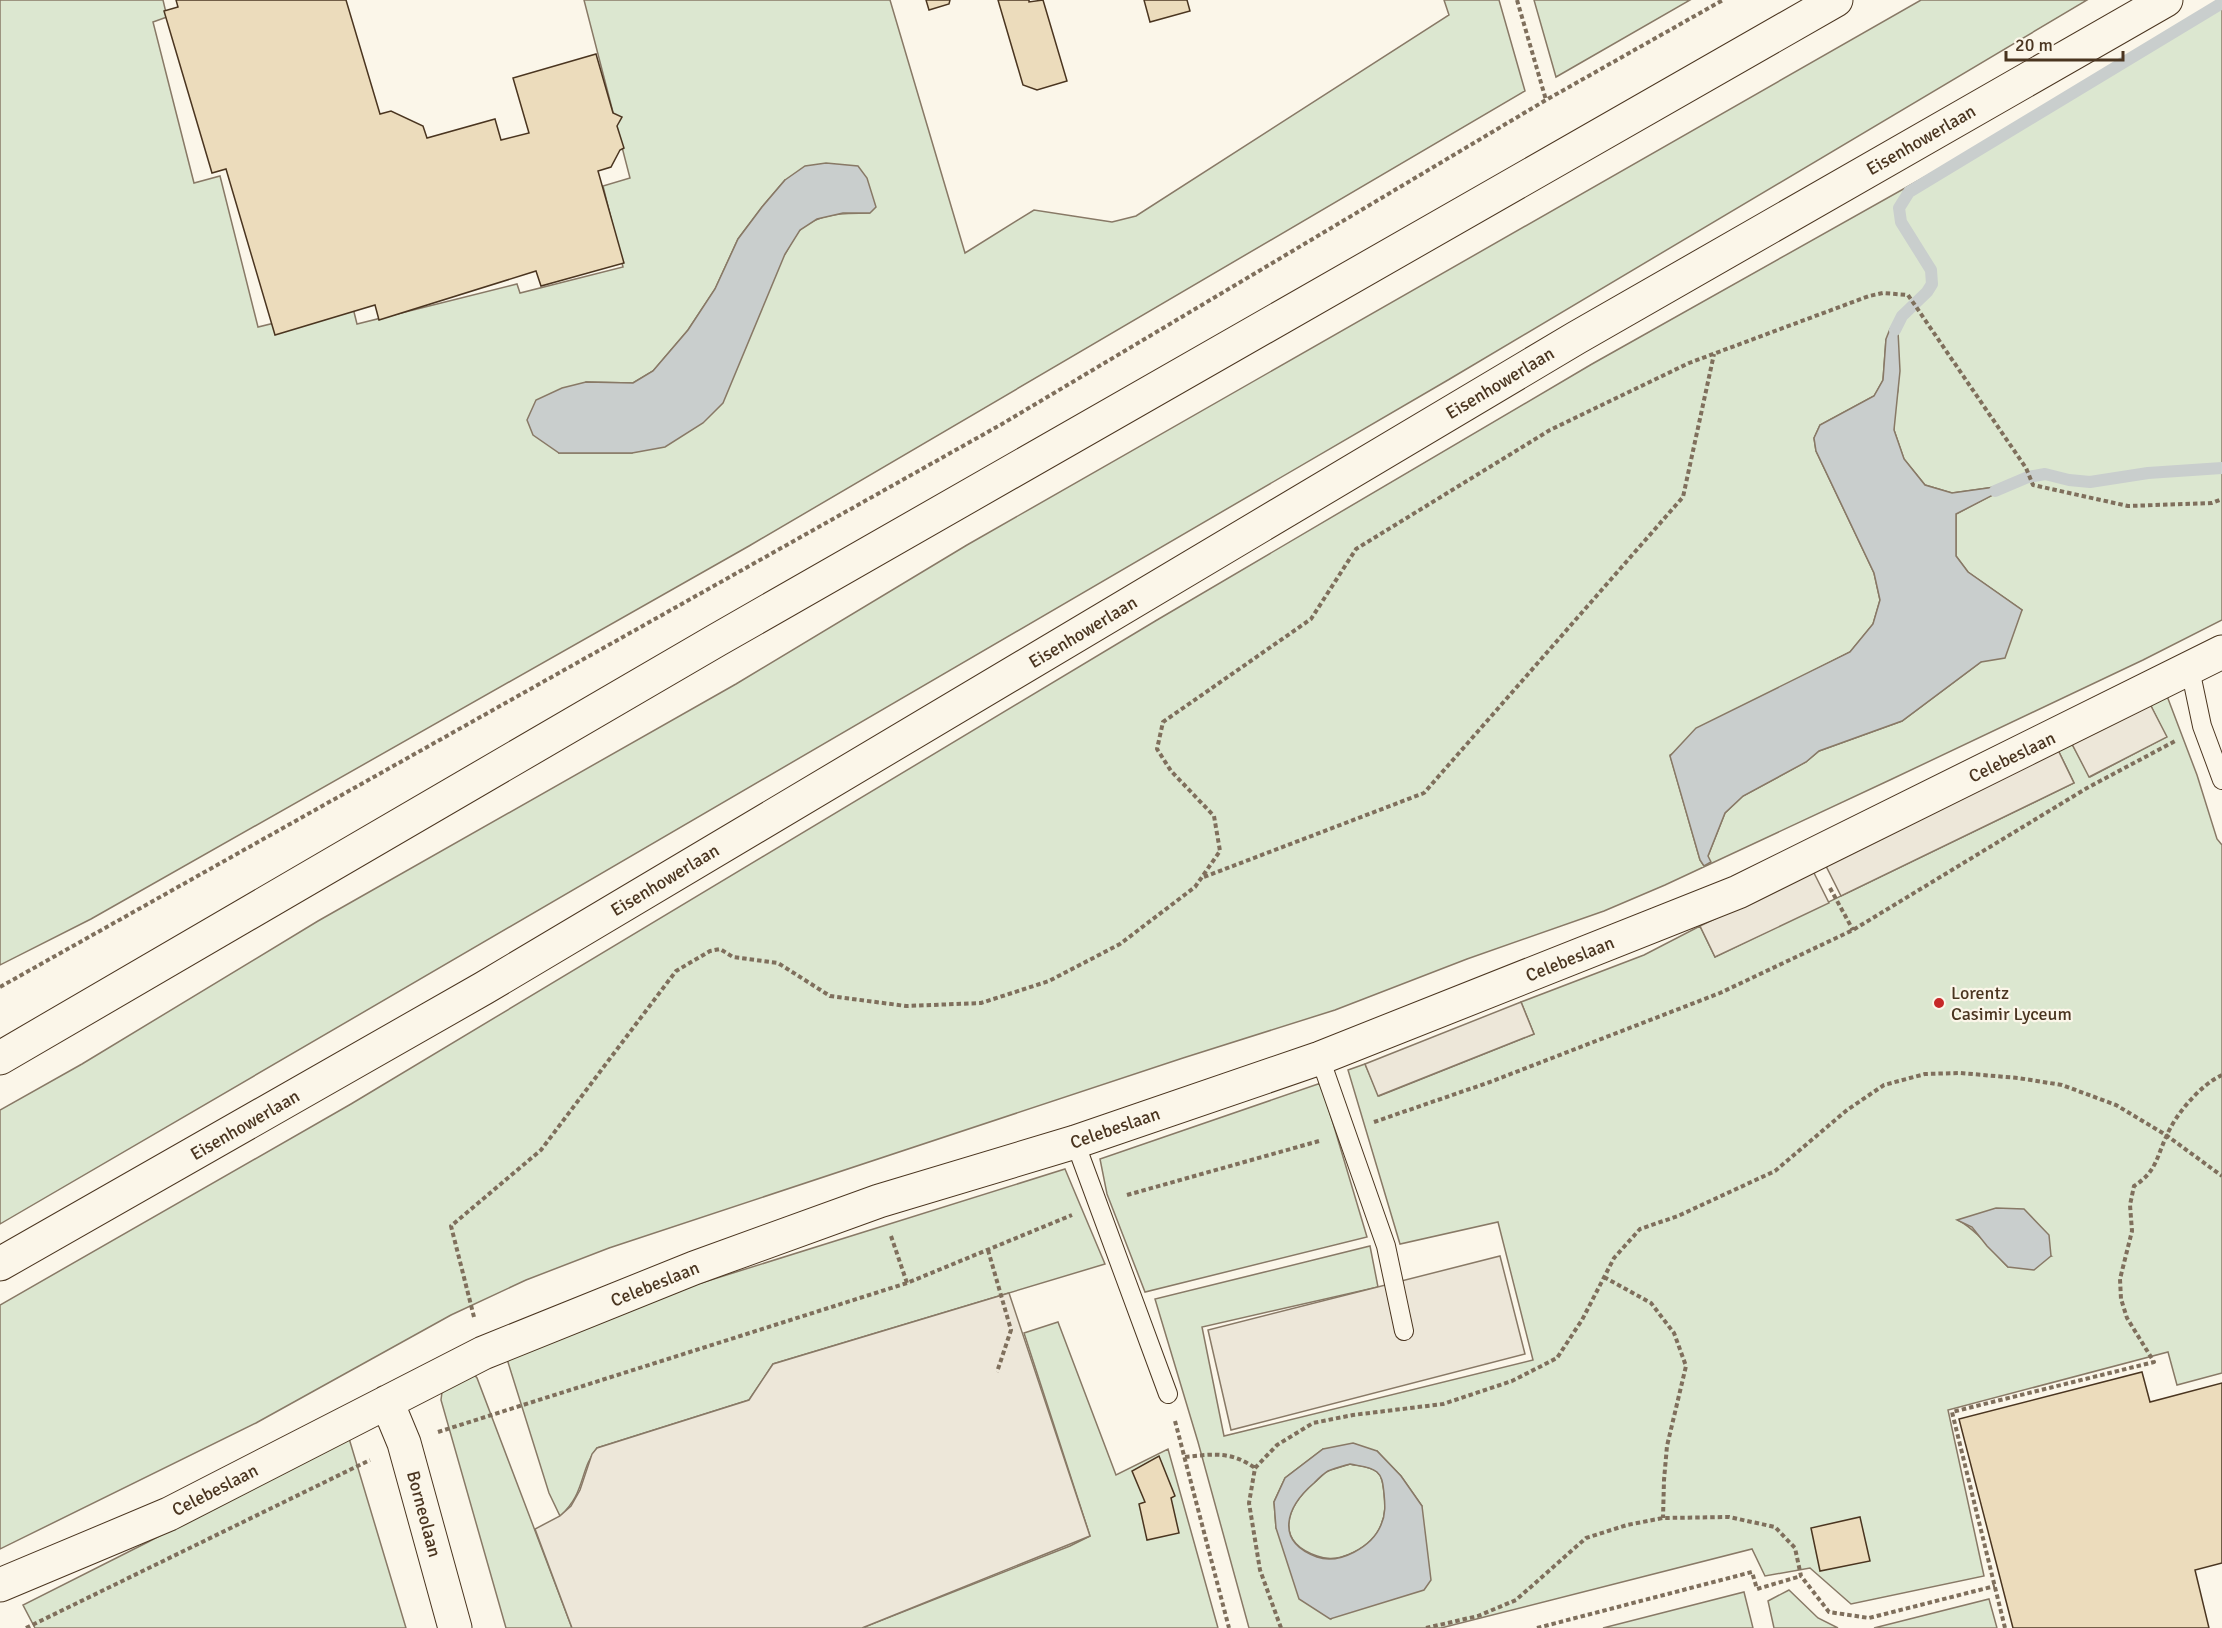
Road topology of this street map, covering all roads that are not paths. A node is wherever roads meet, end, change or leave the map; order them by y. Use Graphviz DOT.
graph roads {
  1 [pos="1836,0"];
  2 [pos="2166,0"];
  3 [pos="2222,652"];
  4 [pos="2190,669"];
  5 [pos="2222,780"];
  6 [pos="0,1058"];
  7 [pos="1320,1058"];
  8 [pos="1075,1142"];
  9 [pos="0,1264"];
  10 [pos="1404,1331"];
  11 [pos="1168,1394"];
  12 [pos="387,1402"];
  13 [pos="0,1585"];
  14 [pos="455,1628"];
  1 -- 6 [label="main road"];
  2 -- 9 [label="main road, Eisenhowerlaan"];
  3 -- 4 [label="main road, Celebeslaan"];
  4 -- 5 [label="lane"];
  4 -- 7 [label="main road, Celebeslaan"];
  7 -- 8 [label="main road, Celebeslaan"];
  7 -- 10 [label="lane"];
  8 -- 11 [label="lane"];
  8 -- 12 [label="main road, Celebeslaan"];
  12 -- 13 [label="main road, Celebeslaan"];
  12 -- 14 [label="main road, Borneolaan"];
}
